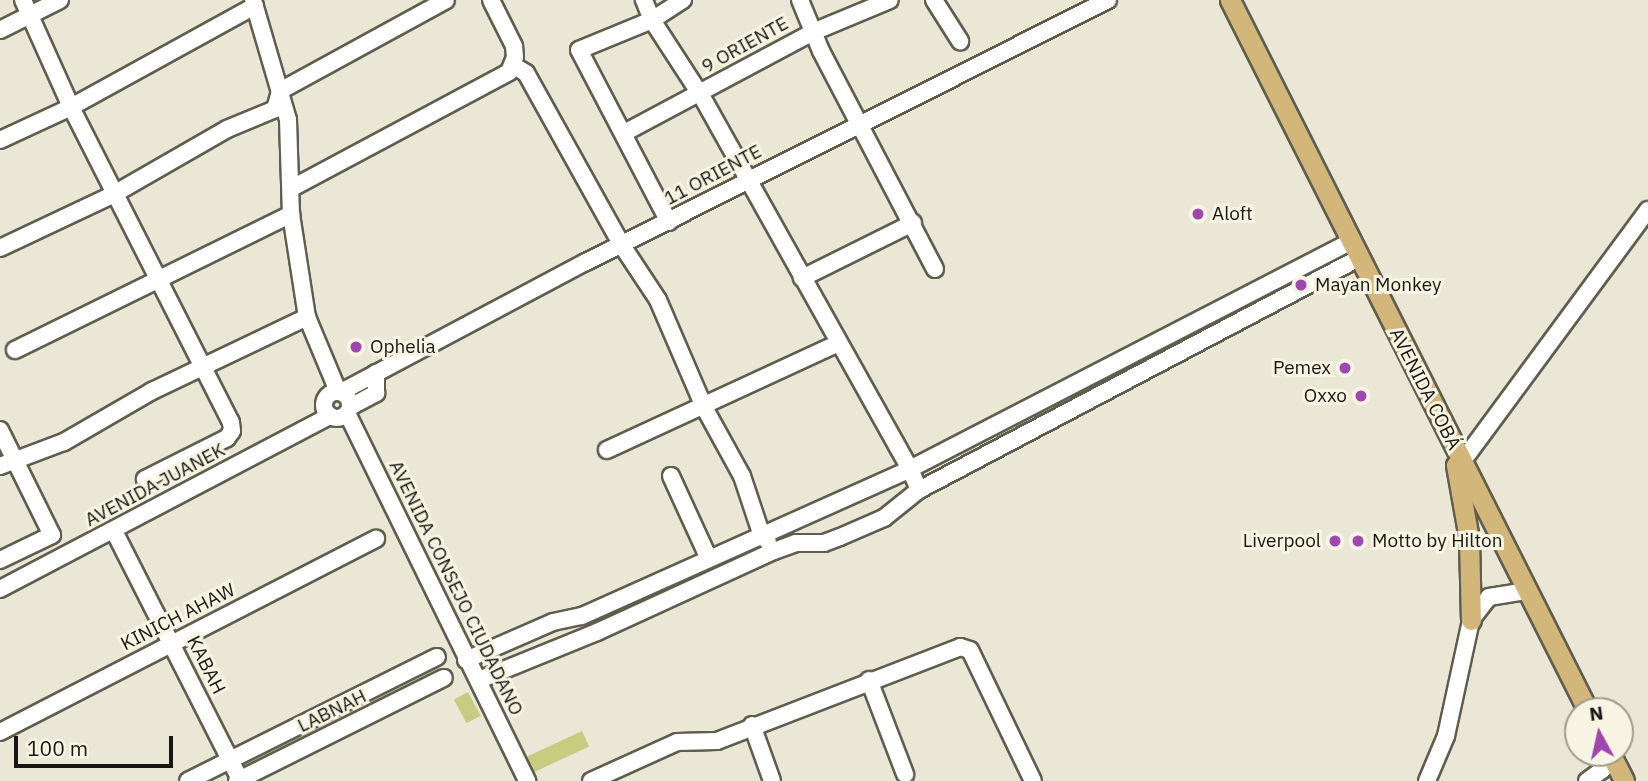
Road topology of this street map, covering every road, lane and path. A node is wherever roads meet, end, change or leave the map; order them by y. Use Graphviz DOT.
graph roads {
  1 [pos="23,0"];
  2 [pos="60,0"];
  3 [pos="446,0"];
  4 [pos="491,0"];
  5 [pos="644,0"];
  6 [pos="683,0"];
  7 [pos="800,0"];
  8 [pos="890,0"];
  9 [pos="934,0"];
  10 [pos="1108,0"];
  11 [pos="1230,0"];
  12 [pos="254,3"];
  13 [pos="32,16"];
  14 [pos="653,20"];
  15 [pos="0,30"];
  16 [pos="813,32"];
  17 [pos="960,41"];
  18 [pos="514,66"];
  19 [pos="281,91"];
  20 [pos="700,94"];
  21 [pos="71,107"];
  22 [pos="859,123"];
  23 [pos="624,133"];
  24 [pos="0,140"];
  25 [pos="748,180"];
  26 [pos="292,188"];
  27 [pos="114,194"];
  28 [pos="1648,210"];
  29 [pos="291,214"];
  30 [pos="670,222"];
  31 [pos="912,223"];
  32 [pos="621,244"];
  33 [pos="0,248"];
  34 [pos="1355,249"];
  35 [pos="935,269"];
  36 [pos="802,278"];
  37 [pos="159,281"];
  38 [pos="307,317"];
  39 [pos="839,343"];
  40 [pos="15,349"];
  41 [pos="202,366"];
  42 [pos="376,373"];
  43 [pos="340,392"];
  44 [pos="1046,398"];
  45 [pos="705,407"];
  46 [pos="349,410"];
  47 [pos="330,416"];
  48 [pos="1057,416"];
  49 [pos="0,430"];
  50 [pos="1451,440"];
  51 [pos="607,450"];
  52 [pos="16,459"];
  53 [pos="1462,462"];
  54 [pos="0,466"];
  55 [pos="910,469"];
  56 [pos="671,476"];
  57 [pos="145,479"];
  58 [pos="919,490"];
  59 [pos="795,520"];
  60 [pos="114,531"];
  61 [pos="761,533"];
  62 [pos="376,539"];
  63 [pos="796,543"];
  64 [pos="774,551"];
  65 [pos="708,557"];
  66 [pos="0,560"];
  67 [pos="657,580"];
  68 [pos="0,589"];
  69 [pos="1526,590"];
  70 [pos="666,601"];
  71 [pos="582,616"];
  72 [pos="1471,620"];
  73 [pos="553,622"];
  74 [pos="597,632"];
  75 [pos="172,644"];
  76 [pos="550,650"];
  77 [pos="437,657"];
  78 [pos="466,660"];
  79 [pos="444,678"];
  80 [pos="479,680"];
  81 [pos="869,680"];
  82 [pos="1581,697"];
  83 [pos="752,725"];
  84 [pos="0,732"];
  85 [pos="230,759"];
  86 [pos="1603,767"];
  87 [pos="905,774"];
  88 [pos="188,781"];
  89 [pos="239,781"];
  90 [pos="527,781"];
  91 [pos="590,781"];
  92 [pos="772,781"];
  93 [pos="1033,781"];
  94 [pos="1427,781"];
  95 [pos="1587,781"];
  1 -- 13 [label="street"];
  2 -- 13 [label="street"];
  3 -- 19 [label="street"];
  4 -- 18 [label="street"];
  5 -- 14 [label="street"];
  6 -- 14 [label="street"];
  7 -- 16 [label="street"];
  8 -- 16 [label="street, 9 ORIENTE"];
  9 -- 17 [label="street"];
  10 -- 22 [label="street, 11 ORIENTE"];
  11 -- 34 [label="main road, AVENIDA COBÁ"];
  12 -- 19 [label="street"];
  12 -- 21 [label="street"];
  13 -- 15 [label="street"];
  13 -- 21 [label="street"];
  14 -- 20 [label="street"];
  14 -- 23 [label="street"];
  16 -- 20 [label="street, 9 ORIENTE"];
  16 -- 22 [label="street"];
  18 -- 26 [label="street"];
  18 -- 32 [label="street"];
  19 -- 26 [label="street"];
  19 -- 27 [label="street"];
  20 -- 23 [label="street, 9 ORIENTE"];
  20 -- 25 [label="street"];
  21 -- 24 [label="street"];
  21 -- 27 [label="street"];
  22 -- 25 [label="street, 11 ORIENTE"];
  22 -- 31 [label="street"];
  23 -- 30 [label="street"];
  25 -- 30 [label="street, 11 ORIENTE"];
  25 -- 36 [label="street"];
  26 -- 29 [label="street"];
  27 -- 33 [label="street"];
  27 -- 37 [label="street"];
  28 -- 53 [label="street"];
  29 -- 37 [label="street"];
  29 -- 38 [label="street"];
  30 -- 32 [label="street, 11 ORIENTE"];
  31 -- 35 [label="street"];
  31 -- 36 [label="street"];
  32 -- 42 [label="street, 11 ORIENTE"];
  32 -- 45 [label="street"];
  34 -- 44 [label="street"];
  34 -- 48 [label="street"];
  34 -- 50 [label="main road, AVENIDA COBÁ"];
  36 -- 39 [label="street"];
  37 -- 40 [label="street"];
  37 -- 41 [label="street"];
  38 -- 41 [label="street"];
  38 -- 43 [label="street"];
  39 -- 45 [label="street"];
  39 -- 55 [label="street"];
  41 -- 52 [label="street"];
  41 -- 57 [label="street"];
  42 -- 43 [label="street, 11 ORIENTE"];
  42 -- 46 [label="street"];
  43 -- 46 [label="street"];
  43 -- 47 [label="street"];
  44 -- 48 [label="street"];
  44 -- 55 [label="street"];
  45 -- 51 [label="street"];
  45 -- 61 [label="street"];
  46 -- 47 [label="street"];
  46 -- 78 [label="street, AVENIDA CONSEJO CIUDADANO"];
  47 -- 60 [label="street, AVENIDA JUANEK"];
  48 -- 58 [label="street"];
  49 -- 52 [label="street"];
  50 -- 53 [label="main road, AVENIDA COBÁ"];
  50 -- 72 [label="main road"];
  52 -- 54 [label="street"];
  52 -- 66 [label="street"];
  53 -- 69 [label="main road, AVENIDA COBÁ"];
  55 -- 58 [label="street"];
  55 -- 59 [label="street"];
  56 -- 65 [label="street"];
  58 -- 63 [label="street"];
  59 -- 61 [label="street"];
  59 -- 63 [label="street"];
  60 -- 68 [label="street, AVENIDA JUANEK"];
  60 -- 75 [label="street, KABAH"];
  61 -- 64 [label="street"];
  61 -- 65 [label="street"];
  62 -- 75 [label="street, KINICH AHAW"];
  63 -- 64 [label="street"];
  64 -- 70 [label="street"];
  65 -- 67 [label="street"];
  67 -- 70 [label="street"];
  67 -- 71 [label="street"];
  69 -- 72 [label="street"];
  69 -- 82 [label="main road, AVENIDA COBÁ"];
  70 -- 74 [label="street"];
  71 -- 73 [label="street"];
  71 -- 74 [label="street"];
  72 -- 94 [label="street"];
  73 -- 76 [label="street"];
  73 -- 78 [label="street"];
  74 -- 76 [label="street"];
  75 -- 84 [label="street, KINICH AHAW"];
  75 -- 85 [label="street, KABAH"];
  76 -- 80 [label="street"];
  77 -- 85 [label="street"];
  78 -- 80 [label="street, AVENIDA CONSEJO CIUDADANO"];
  79 -- 89 [label="street, LABNAH"];
  80 -- 90 [label="street, AVENIDA CONSEJO CIUDADANO"];
  81 -- 83 [label="street"];
  81 -- 87 [label="street"];
  81 -- 93 [label="street"];
  83 -- 91 [label="street"];
  83 -- 92 [label="street"];
  85 -- 88 [label="street"];
  85 -- 89 [label="street, KABAH"];
  86 -- 95 [label="street"];
}
